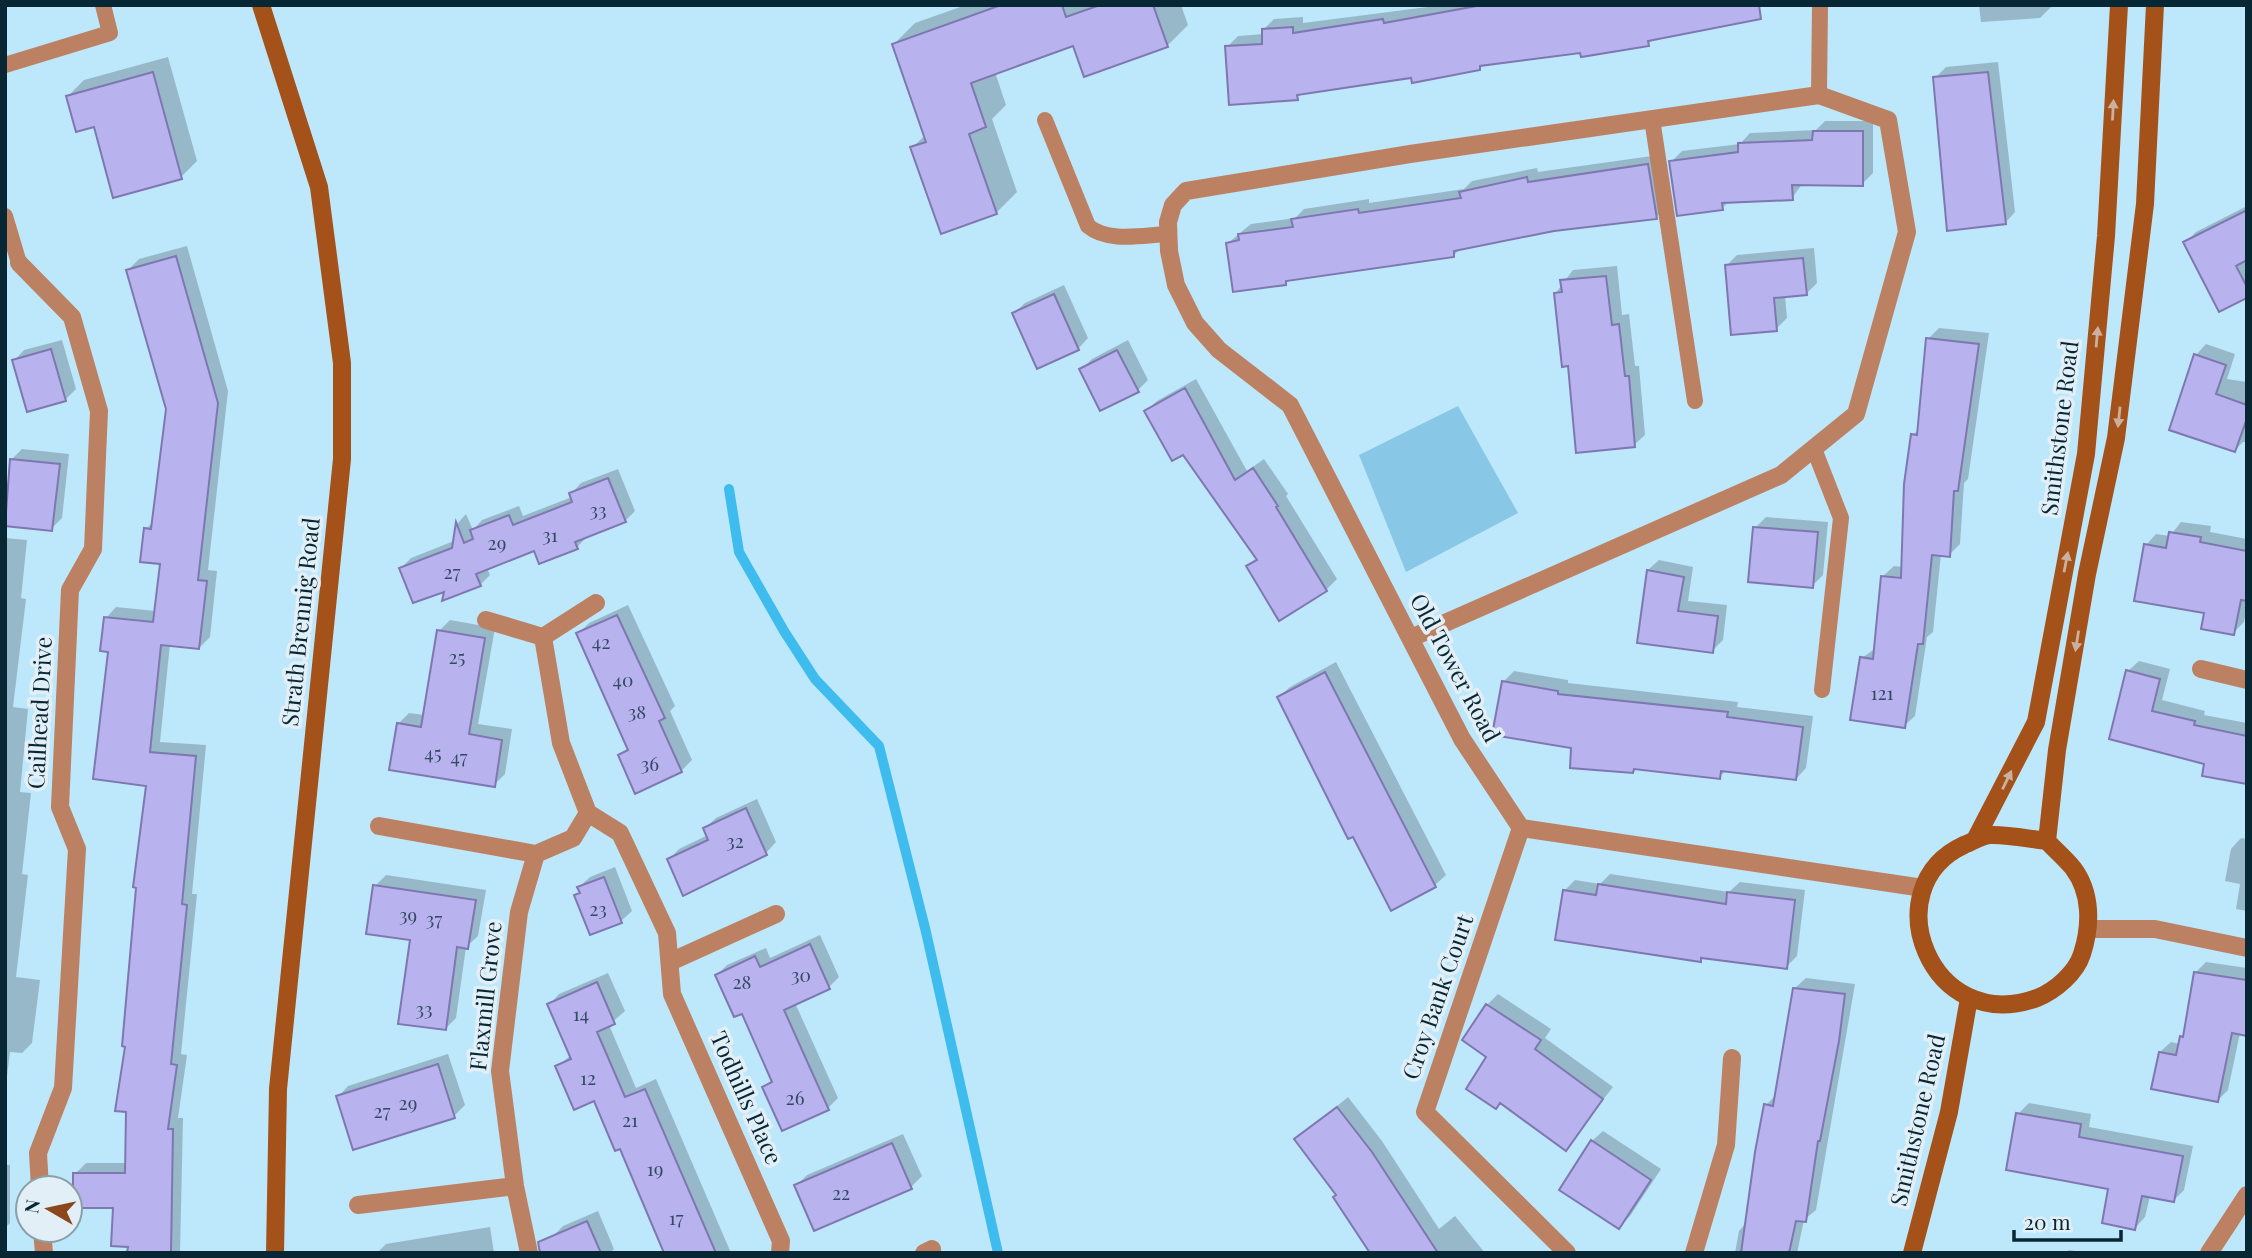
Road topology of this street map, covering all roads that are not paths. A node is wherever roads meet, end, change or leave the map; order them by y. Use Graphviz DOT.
graph roads {
  1 [pos="103,5"];
  2 [pos="261,5"];
  3 [pos="1820,5"];
  4 [pos="2119,5"];
  5 [pos="2155,5"];
  6 [pos="5,65"];
  7 [pos="1819,95"];
  8 [pos="1652,119"];
  9 [pos="1045,120"];
  10 [pos="5,216"];
  11 [pos="1168,234"];
  12 [pos="19,262"];
  13 [pos="1695,401"];
  14 [pos="1814,449"];
  15 [pos="596,603"];
  16 [pos="486,620"];
  17 [pos="543,637"];
  18 [pos="1410,638"];
  19 [pos="2201,669"];
  20 [pos="2247,680"];
  21 [pos="1822,690"];
  22 [pos="588,813"];
  23 [pos="379,826"];
  24 [pos="1521,828"];
  25 [pos="1975,840"];
  26 [pos="2047,841"];
  27 [pos="536,854"];
  28 [pos="1923,888"];
  29 [pos="776,914"];
  30 [pos="2089,929"];
  31 [pos="2247,948"];
  32 [pos="670,962"];
  33 [pos="1969,998"];
  34 [pos="1732,1059"];
  35 [pos="39,1174"];
  36 [pos="515,1186"];
  37 [pos="2247,1195"];
  38 [pos="358,1205"];
  39 [pos="275,1253"];
  40 [pos="529,1253"];
  41 [pos="780,1253"];
  42 [pos="1567,1253"];
  43 [pos="1694,1253"];
  44 [pos="1912,1253"];
  45 [pos="2209,1253"];
  1 -- 6 [label="lane"];
  2 -- 39 [label="street, Strath Brennig Road"];
  3 -- 7 [label="lane"];
  25 -- 4 [label="street, Smithstone Road, one-way"];
  5 -- 26 [label="street, one-way"];
  7 -- 8 [label="street"];
  7 -- 14 [label="street"];
  8 -- 11 [label="street, Old Tower Road"];
  8 -- 13 [label="lane"];
  9 -- 11 [label="lane"];
  10 -- 12 [label="lane"];
  11 -- 18 [label="street, Old Tower Road"];
  12 -- 35 [label="street, Cailhead Drive"];
  14 -- 18 [label="street"];
  14 -- 21 [label="lane"];
  15 -- 17 [label="street"];
  16 -- 17 [label="street"];
  17 -- 22 [label="street"];
  18 -- 24 [label="street, Old Tower Road"];
  19 -- 20 [label="street"];
  22 -- 27 [label="street"];
  22 -- 32 [label="street, Todhills Place"];
  23 -- 27 [label="street"];
  24 -- 28 [label="street"];
  24 -- 42 [label="street, Croy Bank Court"];
  25 -- 26 [label="street"];
  25 -- 28 [label="street"];
  26 -- 30 [label="street"];
  27 -- 36 [label="street, Flaxmill Grove"];
  28 -- 33 [label="street"];
  29 -- 32 [label="street"];
  30 -- 31 [label="street"];
  30 -- 33 [label="street"];
  32 -- 41 [label="street, Todhills Place"];
  33 -- 44 [label="street, Smithstone Road"];
  34 -- 43 [label="street"];
  36 -- 38 [label="street"];
  36 -- 40 [label="street, Flaxmill Grove"];
  37 -- 45 [label="street"];
}
